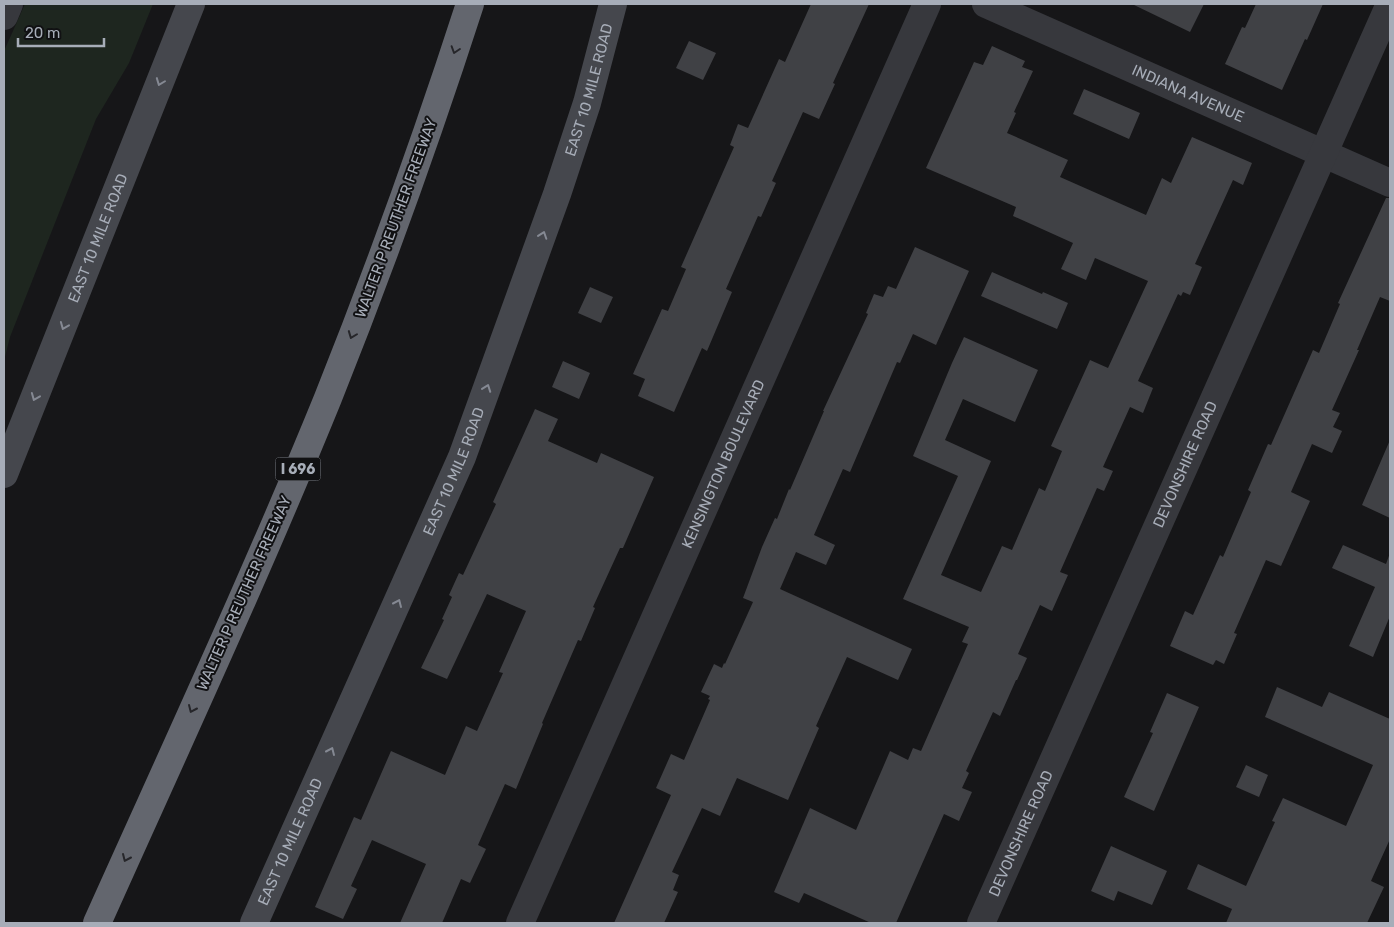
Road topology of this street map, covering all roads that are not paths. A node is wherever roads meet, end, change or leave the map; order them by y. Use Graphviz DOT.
graph roads {
  1 [pos="9,4"];
  2 [pos="182,4"];
  3 [pos="191,4"];
  4 [pos="470,4"];
  5 [pos="614,4"];
  6 [pos="927,4"];
  7 [pos="986,4"];
  8 [pos="1390,4"];
  9 [pos="4,16"];
  10 [pos="175,44"];
  11 [pos="1323,153"];
  12 [pos="1390,183"];
  13 [pos="4,474"];
  14 [pos="97,923"];
  15 [pos="254,923"];
  16 [pos="520,923"];
  17 [pos="981,923"];
  1 -- 9 [label="street"];
  2 -- 10 [label="street"];
  3 -- 10 [label="main road, EAST 10 MILE ROAD"];
  4 -- 14 [label="highway, WALTER P REUTHER FREEWAY / I 696, one-way"];
  15 -- 5 [label="main road, EAST 10 MILE ROAD, one-way"];
  6 -- 16 [label="street, KENSINGTON BOULEVARD"];
  7 -- 11 [label="street, INDIANA AVENUE"];
  8 -- 11 [label="street, DEVONSHIRE ROAD"];
  10 -- 13 [label="main road, EAST 10 MILE ROAD, one-way"];
  11 -- 12 [label="street, INDIANA AVENUE"];
  11 -- 17 [label="street, DEVONSHIRE ROAD"];
}
